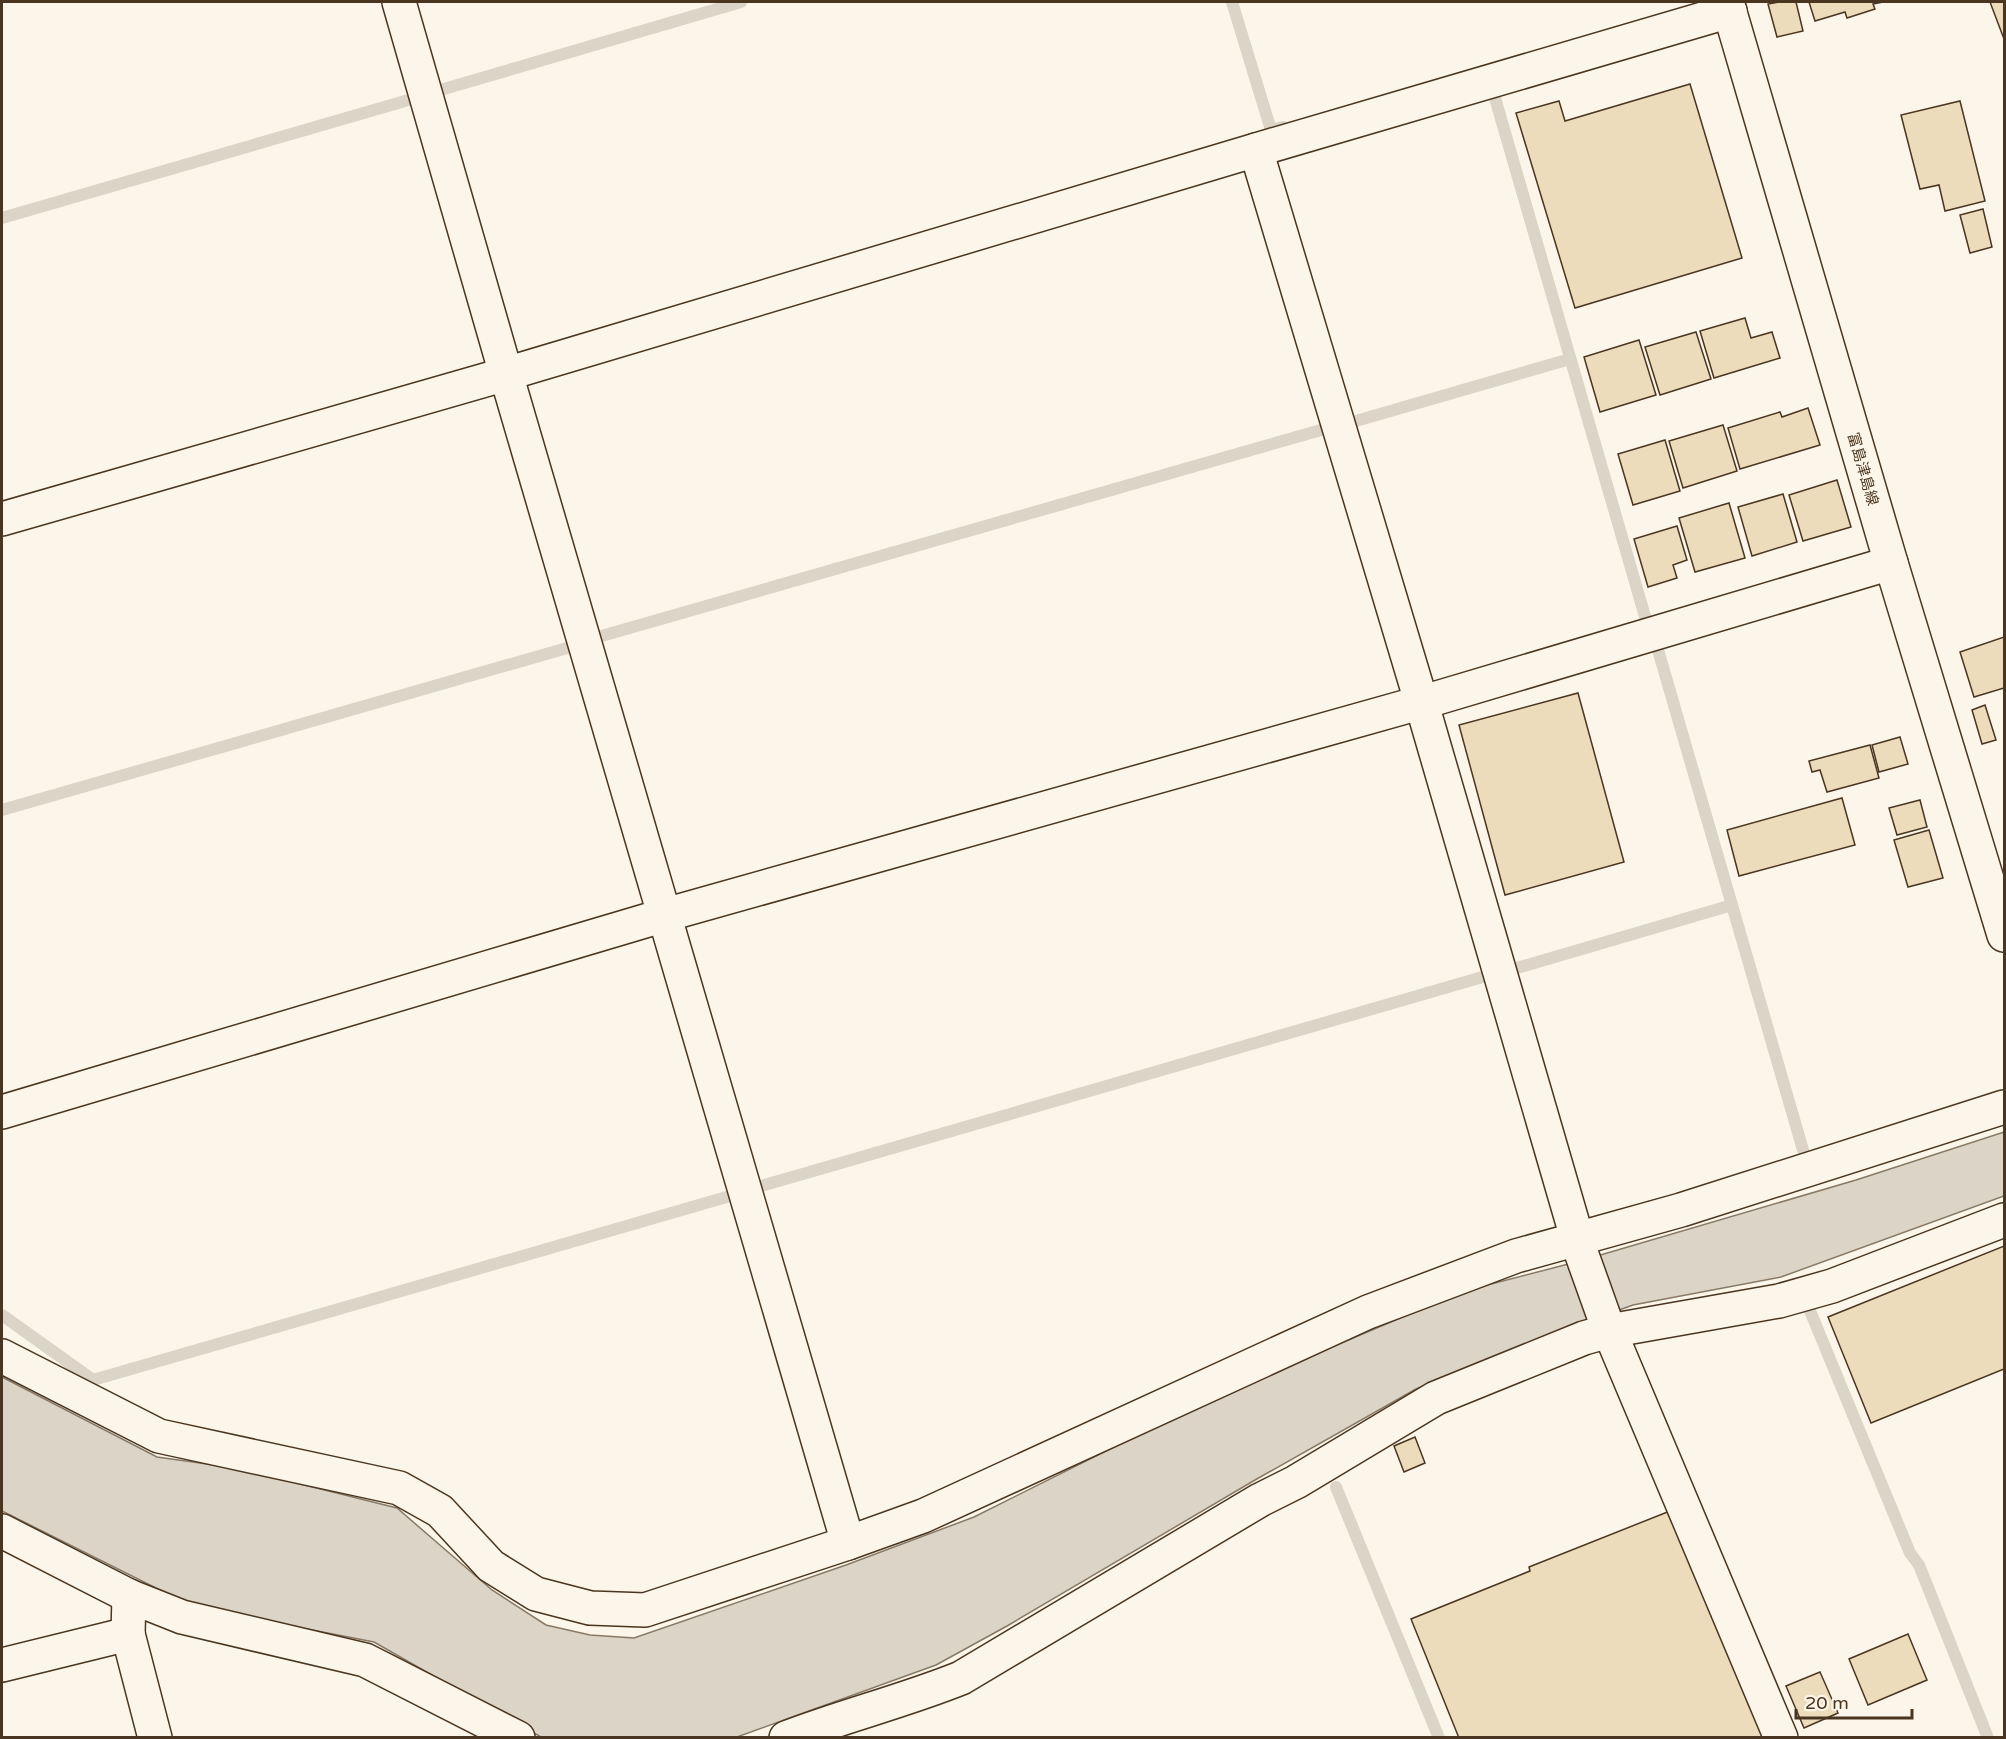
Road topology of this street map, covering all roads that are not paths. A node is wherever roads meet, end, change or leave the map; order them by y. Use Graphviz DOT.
graph roads {
  1 [pos="399,2"];
  2 [pos="1728,7"];
  3 [pos="1256,150"];
  4 [pos="506,374"];
  5 [pos="2,519"];
  6 [pos="1891,563"];
  7 [pos="1420,701"];
  8 [pos="665,915"];
  9 [pos="2002,916"];
  10 [pos="2004,1107"];
  11 [pos="2,1112"];
  12 [pos="2004,1220"];
  13 [pos="1580,1246"];
  14 [pos="1608,1328"];
  15 [pos="2,1356"];
  16 [pos="2,1531"];
  17 [pos="848,1543"];
  18 [pos="129,1596"];
  19 [pos="128,1634"];
  20 [pos="2,1665"];
  21 [pos="155,1737"];
  22 [pos="518,1737"];
  23 [pos="786,1737"];
  24 [pos="1781,1737"];
  1 -- 4 [label="street"];
  2 -- 3 [label="street"];
  2 -- 6 [label="street, 富島津島線"];
  3 -- 4 [label="street"];
  3 -- 7 [label="street"];
  4 -- 5 [label="street"];
  4 -- 8 [label="street"];
  6 -- 7 [label="street"];
  6 -- 9 [label="street, 富島津島線"];
  7 -- 8 [label="street"];
  7 -- 13 [label="street"];
  8 -- 11 [label="street"];
  8 -- 17 [label="street"];
  10 -- 13 [label="street"];
  12 -- 14 [label="street"];
  13 -- 14 [label="street"];
  13 -- 17 [label="street"];
  14 -- 23 [label="street"];
  14 -- 24 [label="street"];
  15 -- 17 [label="street"];
  16 -- 18 [label="street"];
  18 -- 19 [label="street"];
  18 -- 22 [label="street"];
  19 -- 20 [label="street"];
  19 -- 21 [label="street"];
}
